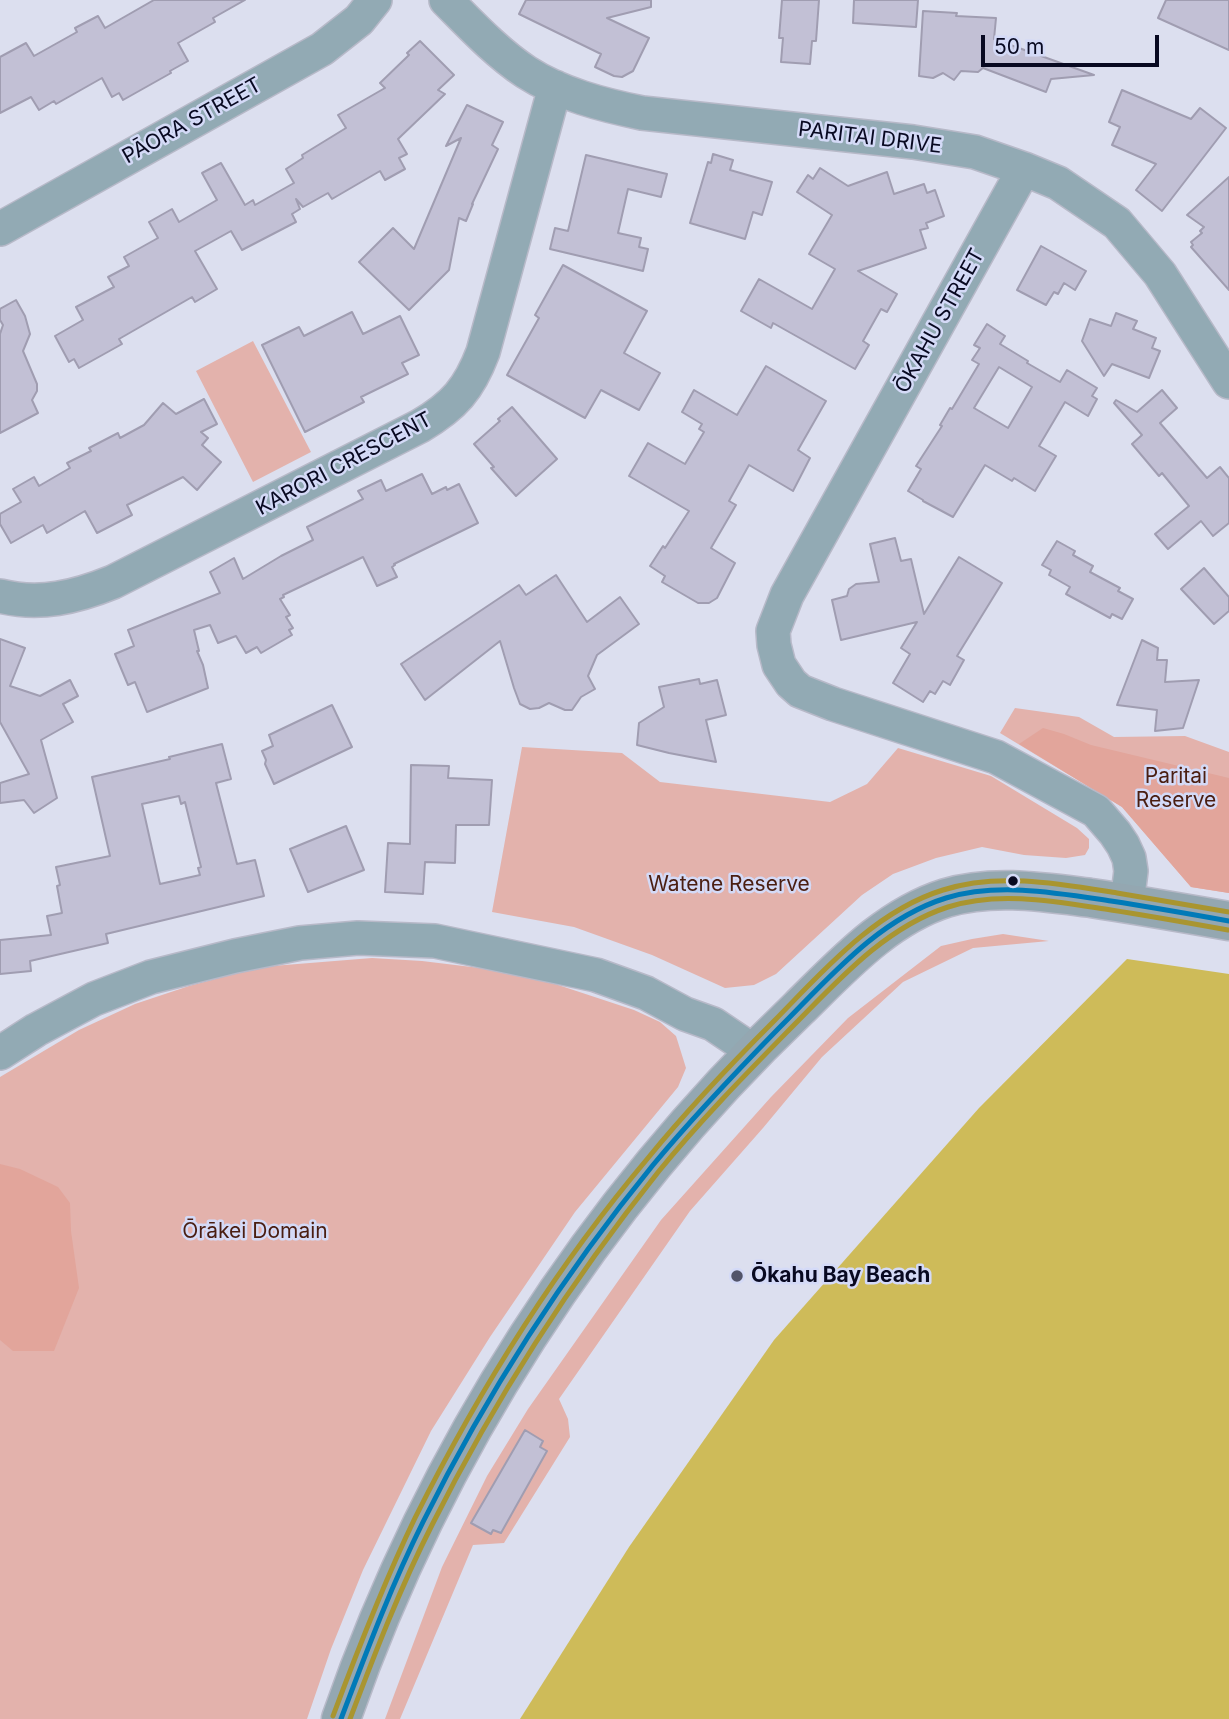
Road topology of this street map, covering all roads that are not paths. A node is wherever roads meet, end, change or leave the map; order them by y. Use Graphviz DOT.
graph roads {
  1 [pos="375,0"];
  2 [pos="446,0"];
  3 [pos="555,87"];
  4 [pos="1024,169"];
  5 [pos="0,229"];
  6 [pos="1229,382"];
  7 [pos="0,596"];
  8 [pos="1128,904"];
  9 [pos="1229,921"];
  10 [pos="0,1053"];
  11 [pos="744,1060"];
  12 [pos="341,1719"];
  1 -- 5 [label="street, PĀORA STREET"];
  2 -- 3 [label="street, PARITAI DRIVE"];
  3 -- 4 [label="street, PARITAI DRIVE"];
  3 -- 7 [label="street, KARORI CRESCENT"];
  4 -- 6 [label="street, PARITAI DRIVE"];
  4 -- 8 [label="street, ŌKAHU STREET"];
  8 -- 9 [label="main road"];
  8 -- 11 [label="main road"];
  10 -- 11 [label="street"];
  11 -- 12 [label="main road"];
}
